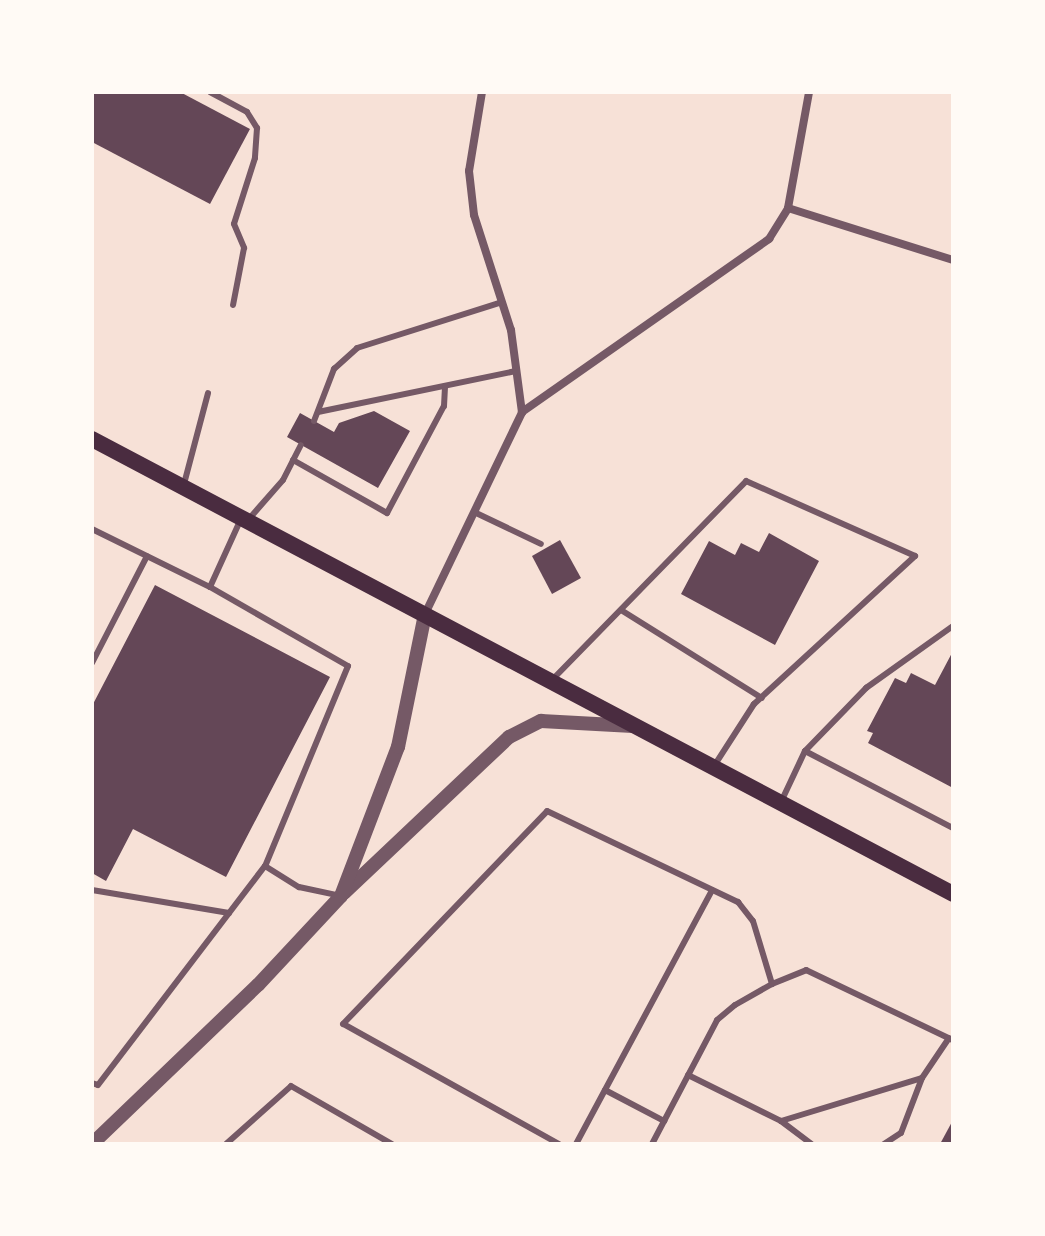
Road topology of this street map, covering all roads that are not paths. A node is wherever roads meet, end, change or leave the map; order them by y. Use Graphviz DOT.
graph roads {
  1 [pos="210,92"];
  2 [pos="482,92"];
  3 [pos="809,92"];
  4 [pos="788,208"];
  5 [pos="953,260"];
  6 [pos="502,302"];
  7 [pos="233,305"];
  8 [pos="516,371"];
  9 [pos="445,386"];
  10 [pos="208,393"];
  11 [pos="318,412"];
  12 [pos="522,412"];
  13 [pos="314,421"];
  14 [pos="92,439"];
  15 [pos="301,445"];
  16 [pos="293,460"];
  17 [pos="183,487"];
  18 [pos="474,512"];
  19 [pos="244,519"];
  20 [pos="92,529"];
  21 [pos="541,544"];
  22 [pos="147,556"];
  23 [pos="210,587"];
  24 [pos="621,610"];
  25 [pos="425,614"];
  26 [pos="953,626"];
  27 [pos="92,663"];
  28 [pos="552,681"];
  29 [pos="762,698"];
  30 [pos="640,726"];
  31 [pos="805,751"];
  32 [pos="714,766"];
  33 [pos="781,802"];
  34 [pos="953,828"];
  35 [pos="265,866"];
  36 [pos="92,890"];
  37 [pos="712,890"];
  38 [pos="953,894"];
  39 [pos="341,896"];
  40 [pos="229,913"];
  41 [pos="772,984"];
  42 [pos="951,1039"];
  43 [pos="688,1075"];
  44 [pos="922,1078"];
  45 [pos="92,1083"];
  46 [pos="605,1090"];
  47 [pos="664,1121"];
  48 [pos="781,1121"];
  49 [pos="232,1138"];
  50 [pos="92,1144"];
  51 [pos="226,1144"];
  52 [pos="243,1144"];
  53 [pos="392,1144"];
  54 [pos="559,1144"];
  55 [pos="576,1144"];
  56 [pos="652,1144"];
  57 [pos="811,1144"];
  58 [pos="884,1144"];
  1 -- 7 [label="lane"];
  2 -- 6 [label="street"];
  3 -- 4 [label="street"];
  4 -- 5 [label="street"];
  4 -- 12 [label="street"];
  6 -- 8 [label="street"];
  6 -- 11 [label="lane"];
  8 -- 9 [label="lane"];
  8 -- 12 [label="street"];
  9 -- 11 [label="lane"];
  9 -- 16 [label="lane"];
  10 -- 17 [label="lane"];
  11 -- 13 [label="lane"];
  12 -- 18 [label="street"];
  14 -- 17 [label="main road"];
  15 -- 16 [label="lane"];
  16 -- 19 [label="lane"];
  17 -- 19 [label="main road"];
  18 -- 21 [label="lane"];
  18 -- 25 [label="street"];
  19 -- 23 [label="lane"];
  19 -- 25 [label="main road"];
  20 -- 22 [label="lane"];
  22 -- 23 [label="lane"];
  22 -- 27 [label="lane"];
  23 -- 35 [label="lane"];
  24 -- 28 [label="lane"];
  24 -- 29 [label="lane"];
  24 -- 29 [label="lane"];
  25 -- 28 [label="main road"];
  25 -- 39 [label="street"];
  26 -- 31 [label="lane"];
  28 -- 30 [label="main road"];
  29 -- 32 [label="lane"];
  30 -- 32 [label="main road"];
  30 -- 39 [label="street"];
  31 -- 33 [label="lane"];
  31 -- 34 [label="lane"];
  32 -- 33 [label="main road"];
  33 -- 38 [label="main road"];
  35 -- 39 [label="lane"];
  35 -- 40 [label="lane"];
  36 -- 40 [label="lane"];
  37 -- 41 [label="lane"];
  37 -- 46 [label="lane"];
  37 -- 54 [label="lane"];
  39 -- 50 [label="street"];
  40 -- 45 [label="lane"];
  41 -- 42 [label="lane"];
  41 -- 43 [label="lane"];
  42 -- 44 [label="lane"];
  43 -- 47 [label="lane"];
  43 -- 48 [label="lane"];
  44 -- 48 [label="lane"];
  44 -- 58 [label="lane"];
  46 -- 47 [label="lane"];
  46 -- 55 [label="lane"];
  47 -- 56 [label="lane"];
  48 -- 57 [label="lane"];
  49 -- 51 [label="lane"];
  49 -- 52 [label="lane"];
  49 -- 53 [label="lane"];
}
